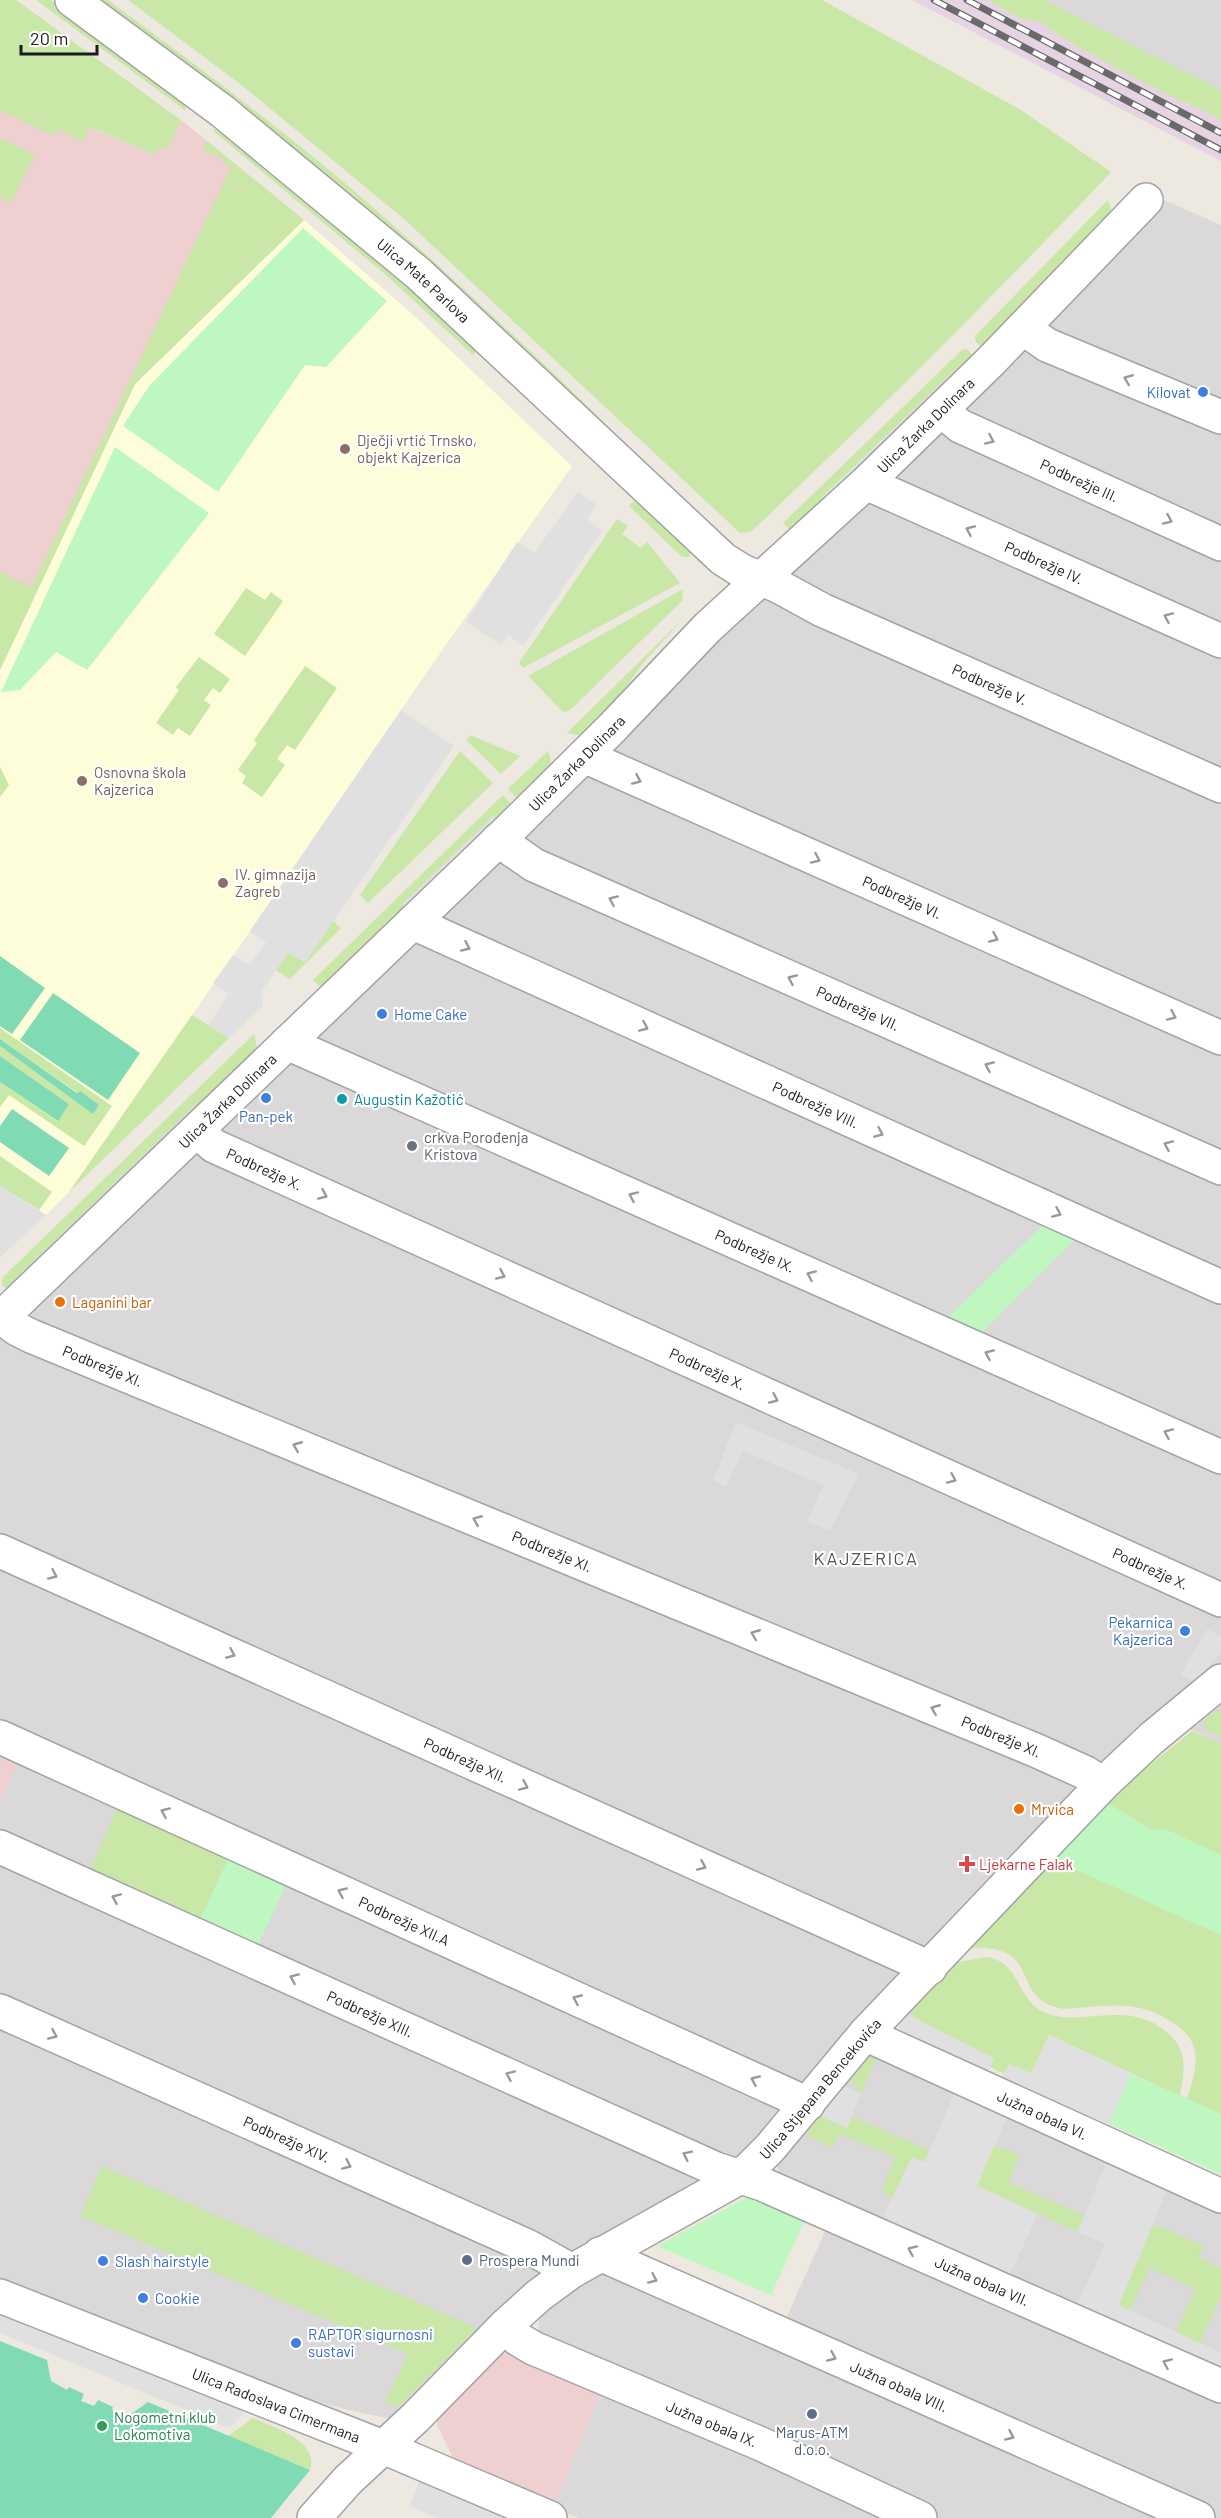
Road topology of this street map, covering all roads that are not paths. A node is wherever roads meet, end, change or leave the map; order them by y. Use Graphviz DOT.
graph roads {
  1 [pos="72,0"];
  2 [pos="1146,200"];
  3 [pos="1023,328"];
  4 [pos="940,410"];
  5 [pos="1221,417"];
  6 [pos="866,483"];
  7 [pos="1221,544"];
  8 [pos="759,580"];
  9 [pos="1221,641"];
  10 [pos="584,756"];
  11 [pos="1221,786"];
  12 [pos="498,840"];
  13 [pos="414,921"];
  14 [pos="1221,1038"];
  15 [pos="287,1043"];
  16 [pos="196,1131"];
  17 [pos="1221,1168"];
  18 [pos="1221,1287"];
  19 [pos="1,1319"];
  20 [pos="1221,1457"];
  21 [pos="0,1551"];
  22 [pos="1221,1600"];
  23 [pos="1221,1681"];
  24 [pos="0,1737"];
  25 [pos="1103,1784"];
  26 [pos="0,1846"];
  27 [pos="930,1968"];
  28 [pos="0,2011"];
  29 [pos="865,2034"];
  30 [pos="808,2104"];
  31 [pos="742,2176"];
  32 [pos="1221,2196"];
  33 [pos="600,2254"];
  34 [pos="572,2271"];
  35 [pos="0,2296"];
  36 [pos="505,2326"];
  37 [pos="1221,2386"];
  38 [pos="382,2447"];
  39 [pos="314,2518"];
  40 [pos="550,2518"];
  41 [pos="920,2518"];
  42 [pos="1198,2518"];
  1 -- 8 [label="street, Ulica Mate Parlova"];
  2 -- 3 [label="street, Ulica Žarka Dolinara"];
  3 -- 4 [label="street, Ulica Žarka Dolinara"];
  5 -- 3 [label="street, one-way"];
  4 -- 6 [label="street, Ulica Žarka Dolinara"];
  4 -- 7 [label="street, Podbrežje III., one-way"];
  6 -- 8 [label="street, Ulica Žarka Dolinara"];
  9 -- 6 [label="street, Podbrežje IV., one-way"];
  8 -- 10 [label="street, Ulica Žarka Dolinara"];
  8 -- 11 [label="street, Podbrežje V."];
  10 -- 12 [label="street, Ulica Žarka Dolinara"];
  10 -- 14 [label="street, Podbrežje VI., one-way"];
  12 -- 13 [label="street, Ulica Žarka Dolinara"];
  17 -- 12 [label="street, Podbrežje VII., one-way"];
  13 -- 15 [label="street, Ulica Žarka Dolinara"];
  13 -- 18 [label="street, Podbrežje VIII., one-way"];
  15 -- 16 [label="street, Ulica Žarka Dolinara"];
  20 -- 15 [label="street, Podbrežje IX., one-way"];
  16 -- 19 [label="street, Ulica Žarka Dolinara"];
  16 -- 22 [label="street, Podbrežje X., one-way"];
  25 -- 19 [label="street, Podbrežje XI., one-way"];
  21 -- 27 [label="street, Podbrežje XII., one-way"];
  23 -- 25 [label="street, Ulica Stjepana Bencekovića"];
  30 -- 24 [label="street, Podbrežje XII.A, one-way"];
  25 -- 27 [label="street, Ulica Stjepana Bencekovića"];
  31 -- 26 [label="street, Podbrežje XIII., one-way"];
  27 -- 29 [label="street, Ulica Stjepana Bencekovića"];
  28 -- 34 [label="street, Podbrežje XIV., one-way"];
  29 -- 30 [label="street, Ulica Stjepana Bencekovića"];
  29 -- 32 [label="street, Južna obala VI."];
  30 -- 31 [label="street, Ulica Stjepana Bencekovića"];
  31 -- 33 [label="street, Ulica Stjepana Bencekovića"];
  37 -- 31 [label="street, Južna obala VII., one-way"];
  33 -- 34 [label="street, Ulica Stjepana Bencekovića"];
  33 -- 42 [label="street, Južna obala VIII., one-way"];
  34 -- 36 [label="street, Ulica Stjepana Bencekovića"];
  35 -- 38 [label="street, Ulica Radoslava Cimermana"];
  36 -- 38 [label="street, Ulica Stjepana Bencekovića"];
  36 -- 41 [label="street, Južna obala IX."];
  38 -- 39 [label="street, Ulica Stjepana Bencekovića"];
  38 -- 40 [label="street, Ulica Radoslava Cimermana"];
}
